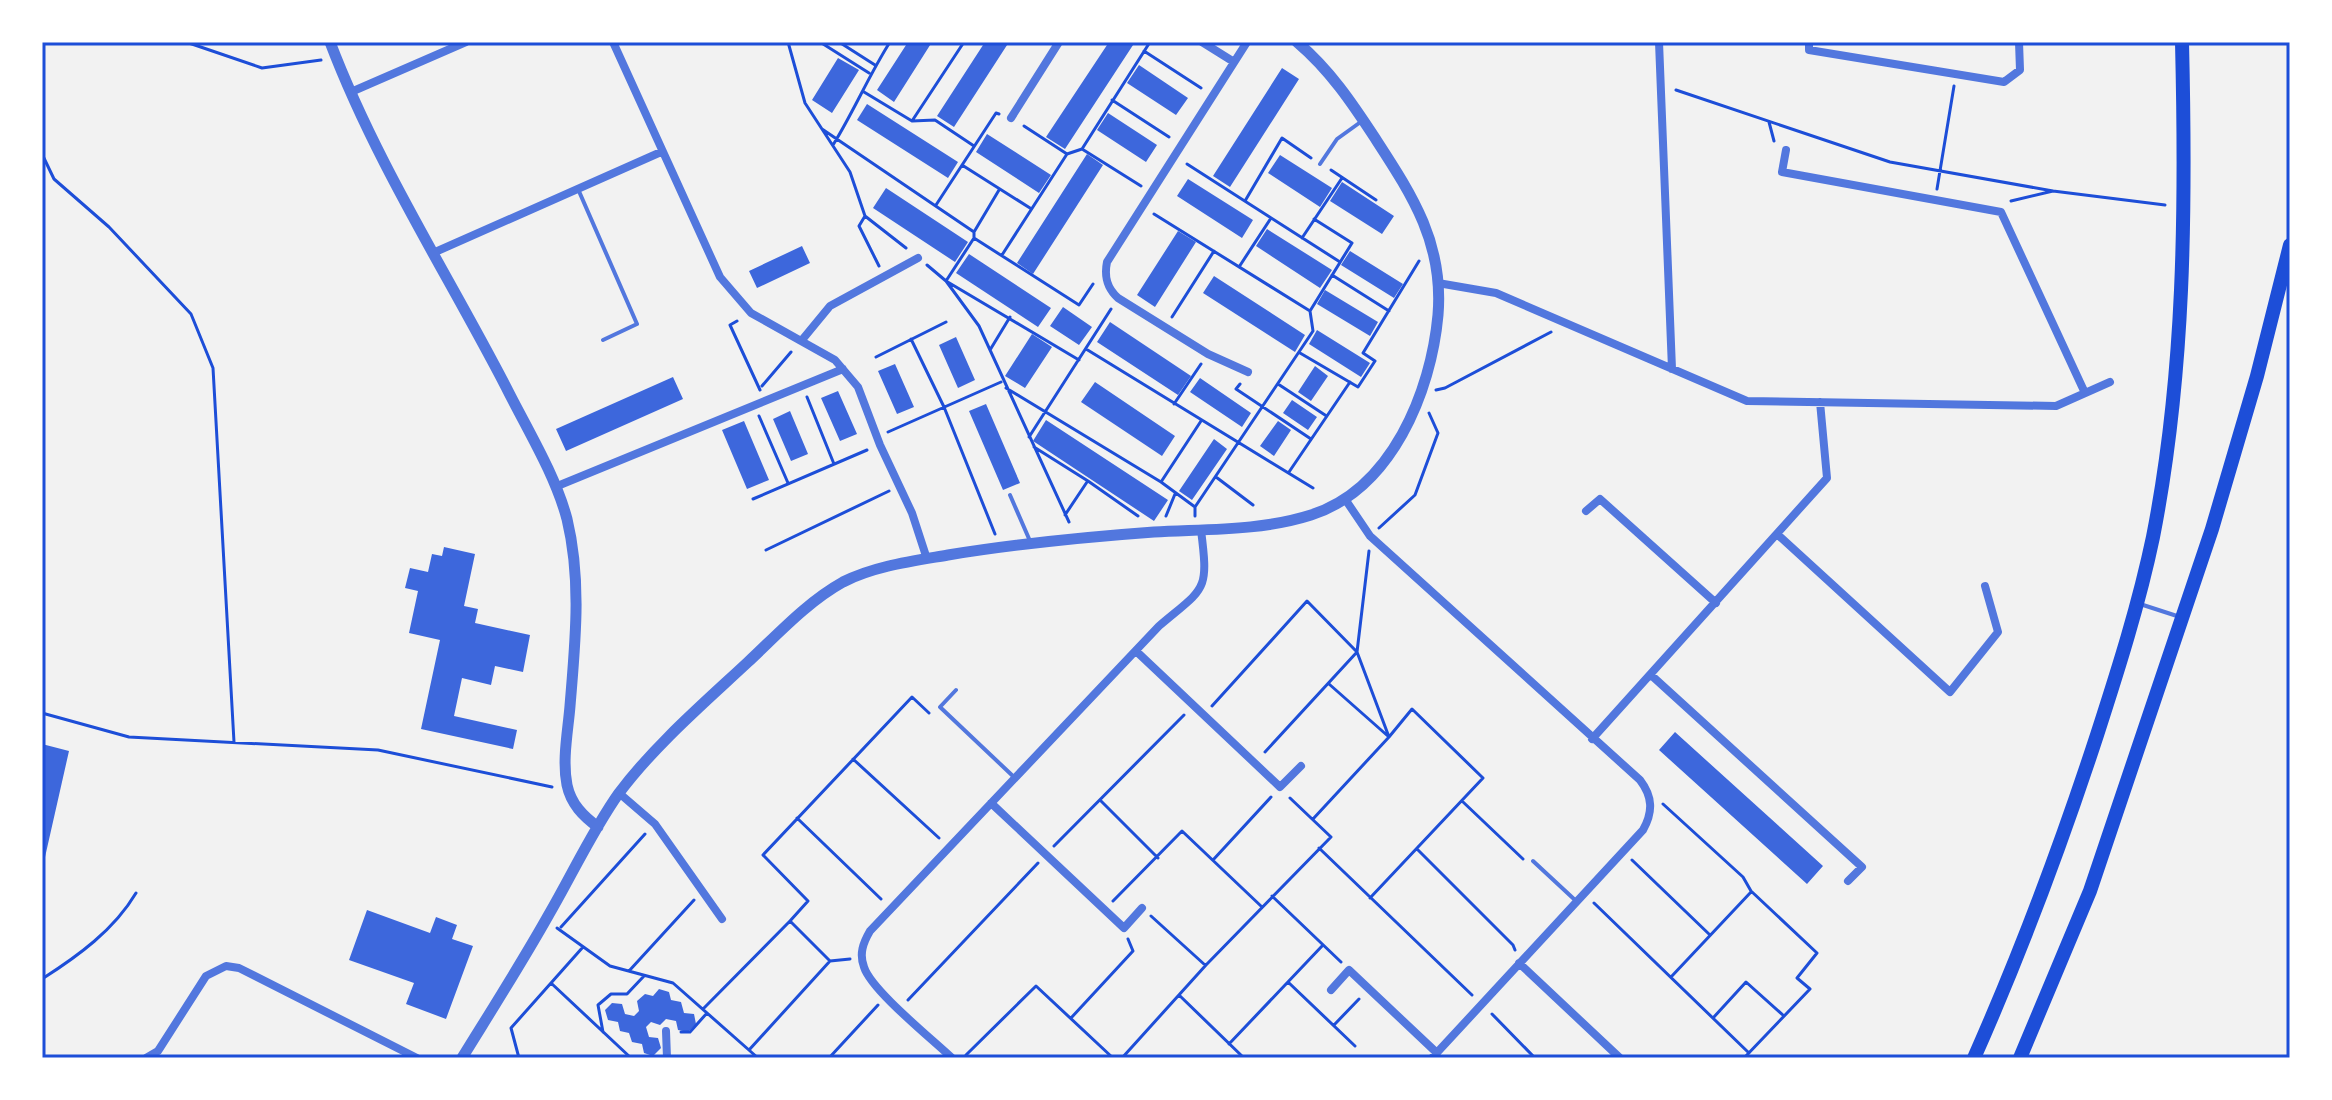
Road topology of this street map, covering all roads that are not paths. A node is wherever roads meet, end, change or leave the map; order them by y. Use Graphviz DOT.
graph roads {
  1 [pos="330,42"];
  2 [pos="466,42"];
  3 [pos="613,42"];
  4 [pos="1059,42"];
  5 [pos="1202,42"];
  6 [pos="1247,42"];
  7 [pos="1659,42"];
  8 [pos="1809,42"];
  9 [pos="2019,42"];
  10 [pos="2182,42"];
  11 [pos="1303,44"];
  12 [pos="451,45"];
  13 [pos="1234,62"];
  14 [pos="351,92"];
  15 [pos="1011,118"];
  16 [pos="1364,120"];
  17 [pos="1786,150"];
  18 [pos="661,152"];
  19 [pos="1320,164"];
  20 [pos="578,189"];
  21 [pos="2290,245"];
  22 [pos="433,253"];
  23 [pos="918,258"];
  24 [pos="1438,283"];
  25 [pos="603,340"];
  26 [pos="802,340"];
  27 [pos="843,369"];
  28 [pos="1672,369"];
  29 [pos="1248,372"];
  30 [pos="2110,382"];
  31 [pos="2085,393"];
  32 [pos="1820,402"];
  33 [pos="555,487"];
  34 [pos="1010,495"];
  35 [pos="1345,499"];
  36 [pos="1586,511"];
  37 [pos="1198,530"];
  38 [pos="1777,534"];
  39 [pos="1031,542"];
  40 [pos="927,559"];
  41 [pos="1985,586"];
  42 [pos="1716,603"];
  43 [pos="2138,603"];
  44 [pos="2181,617"];
  45 [pos="1136,651"];
  46 [pos="1651,675"];
  47 [pos="956,690"];
  48 [pos="1592,739"];
  49 [pos="1301,766"];
  50 [pos="1015,778"];
  51 [pos="619,793"];
  52 [pos="991,803"];
  53 [pos="598,827"];
  54 [pos="1533,861"];
  55 [pos="1848,881"];
  56 [pos="1578,903"];
  57 [pos="1142,908"];
  58 [pos="722,919"];
  59 [pos="1519,963"];
  60 [pos="1331,990"];
  61 [pos="666,1031"];
  62 [pos="1435,1055"];
  63 [pos="146,1058"];
  64 [pos="417,1058"];
  65 [pos="462,1058"];
  66 [pos="667,1058"];
  67 [pos="952,1058"];
  68 [pos="1620,1058"];
  69 [pos="1974,1058"];
  70 [pos="2020,1058"];
  1 -- 14 [label="street"];
  2 -- 12 [label="street"];
  3 -- 18 [label="street"];
  4 -- 15 [label="street"];
  5 -- 13 [label="street"];
  6 -- 13 [label="street"];
  7 -- 28 [label="street"];
  8 -- 9 [label="street"];
  10 -- 43 [label="main road"];
  11 -- 16 [label="street"];
  12 -- 14 [label="street"];
  13 -- 29 [label="street"];
  14 -- 22 [label="street"];
  16 -- 19 [label="lane"];
  16 -- 24 [label="street"];
  17 -- 31 [label="street"];
  18 -- 20 [label="street"];
  18 -- 26 [label="street"];
  20 -- 22 [label="street"];
  20 -- 25 [label="lane"];
  21 -- 44 [label="main road"];
  22 -- 33 [label="street"];
  23 -- 26 [label="street"];
  24 -- 28 [label="street"];
  24 -- 35 [label="street"];
  26 -- 27 [label="street"];
  27 -- 33 [label="street"];
  27 -- 40 [label="street"];
  28 -- 32 [label="street"];
  30 -- 31 [label="street"];
  31 -- 32 [label="street"];
  32 -- 38 [label="street"];
  33 -- 53 [label="street"];
  34 -- 39 [label="lane"];
  35 -- 37 [label="street"];
  35 -- 48 [label="street"];
  36 -- 42 [label="street"];
  37 -- 39 [label="street"];
  37 -- 45 [label="street"];
  38 -- 41 [label="street"];
  38 -- 42 [label="street"];
  39 -- 40 [label="street"];
  40 -- 51 [label="street"];
  42 -- 46 [label="street"];
  43 -- 44 [label="lane"];
  43 -- 69 [label="main road"];
  44 -- 70 [label="main road"];
  45 -- 49 [label="street"];
  45 -- 50 [label="street"];
  46 -- 48 [label="street"];
  46 -- 55 [label="street"];
  47 -- 50 [label="lane"];
  48 -- 56 [label="street"];
  50 -- 52 [label="street"];
  51 -- 53 [label="street"];
  51 -- 58 [label="street"];
  52 -- 57 [label="street"];
  52 -- 67 [label="street"];
  53 -- 65 [label="street"];
  54 -- 56 [label="lane"];
  56 -- 59 [label="street"];
  59 -- 62 [label="street"];
  59 -- 68 [label="street"];
  60 -- 62 [label="street"];
  61 -- 66 [label="street"];
  63 -- 64 [label="street"];
}
